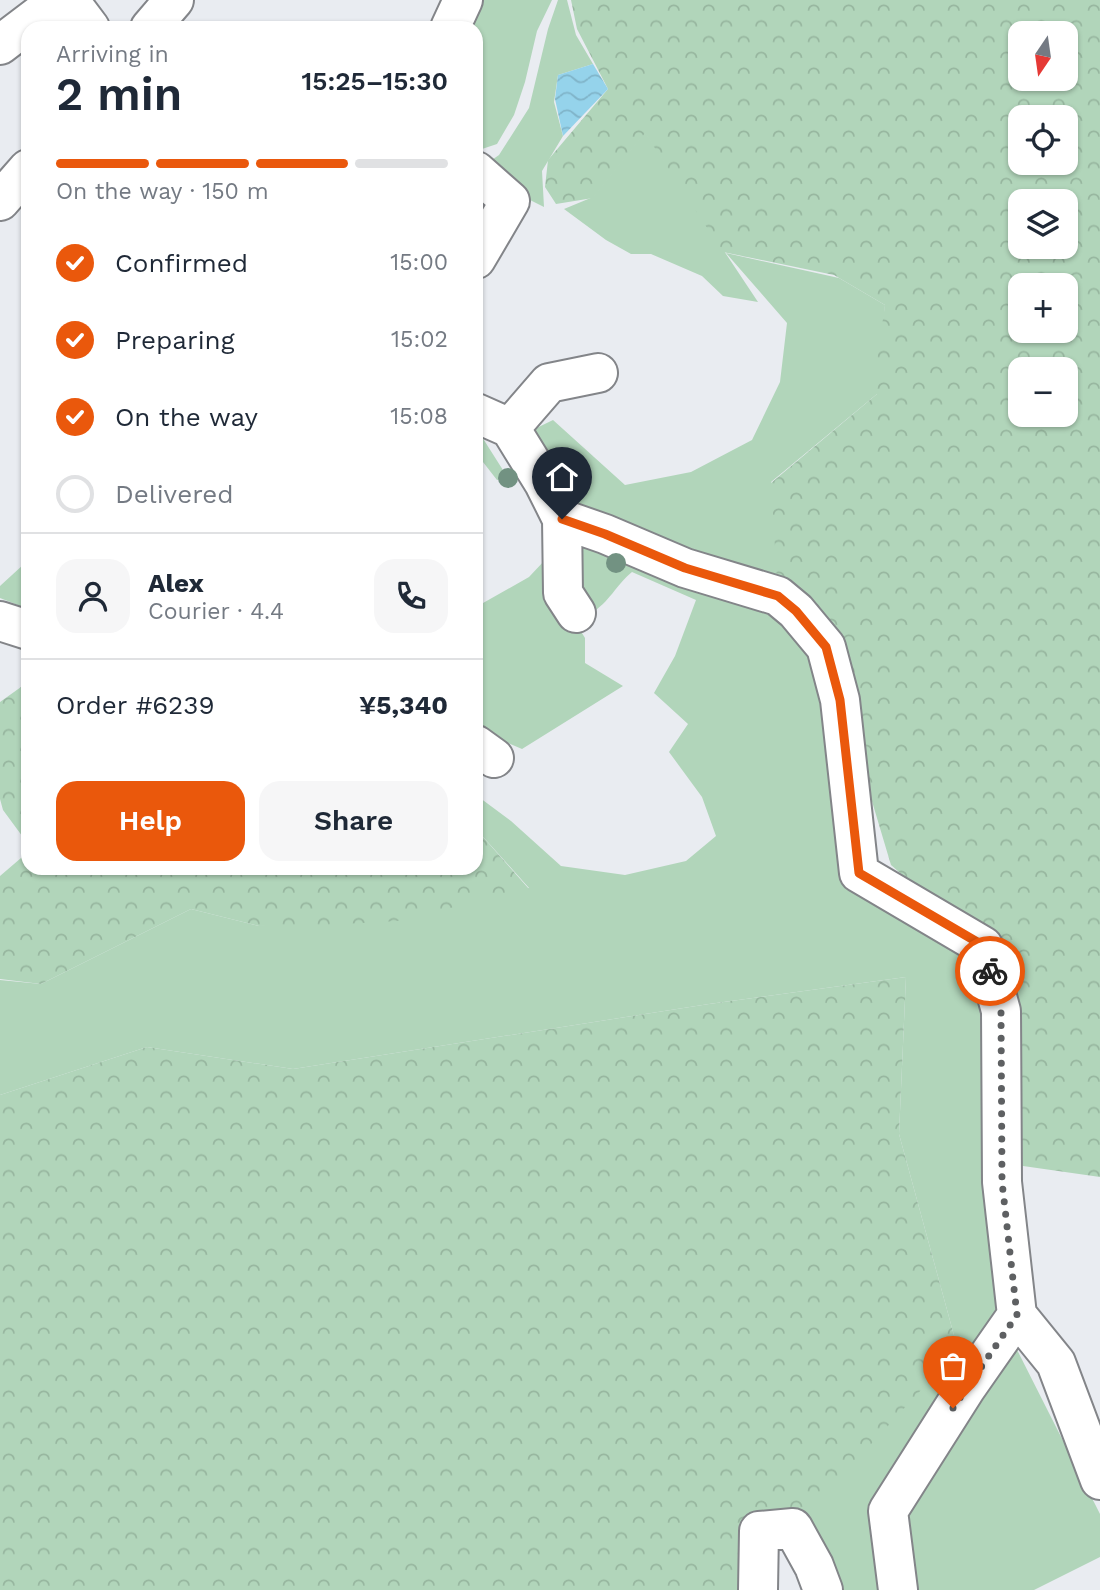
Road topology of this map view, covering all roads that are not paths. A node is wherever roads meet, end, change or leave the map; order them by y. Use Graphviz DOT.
graph roads {
  1 [pos="59,0"];
  2 [pos="69,0"];
  3 [pos="174,0"];
  4 [pos="463,0"];
  5 [pos="31,21"];
  6 [pos="85,21"];
  7 [pos="156,21"];
  8 [pos="453,21"];
  9 [pos="21,29"];
  10 [pos="0,45"];
  11 [pos="21,177"];
  12 [pos="483,177"];
  13 [pos="0,201"];
  14 [pos="483,246"];
  15 [pos="598,373"];
  16 [pos="483,416"];
  17 [pos="510,428"];
  18 [pos="562,519"];
  19 [pos="576,613"];
  20 [pos="0,621"];
  21 [pos="21,628"];
  22 [pos="1017,1315"];
  23 [pos="1100,1480"];
  24 [pos="758,1590"];
  25 [pos="823,1590"];
  26 [pos="898,1590"];
  1 -- 5 [label="street"];
  2 -- 6 [label="street"];
  3 -- 7 [label="street"];
  4 -- 8 [label="street"];
  9 -- 10 [label="street"];
  11 -- 13 [label="street"];
  12 -- 14 [label="street"];
  15 -- 17 [label="street"];
  16 -- 17 [label="street"];
  17 -- 18 [label="street"];
  18 -- 19 [label="street"];
  18 -- 22 [label="street"];
  20 -- 21 [label="street"];
  22 -- 23 [label="street"];
  22 -- 26 [label="street"];
  24 -- 25 [label="street"];
}
